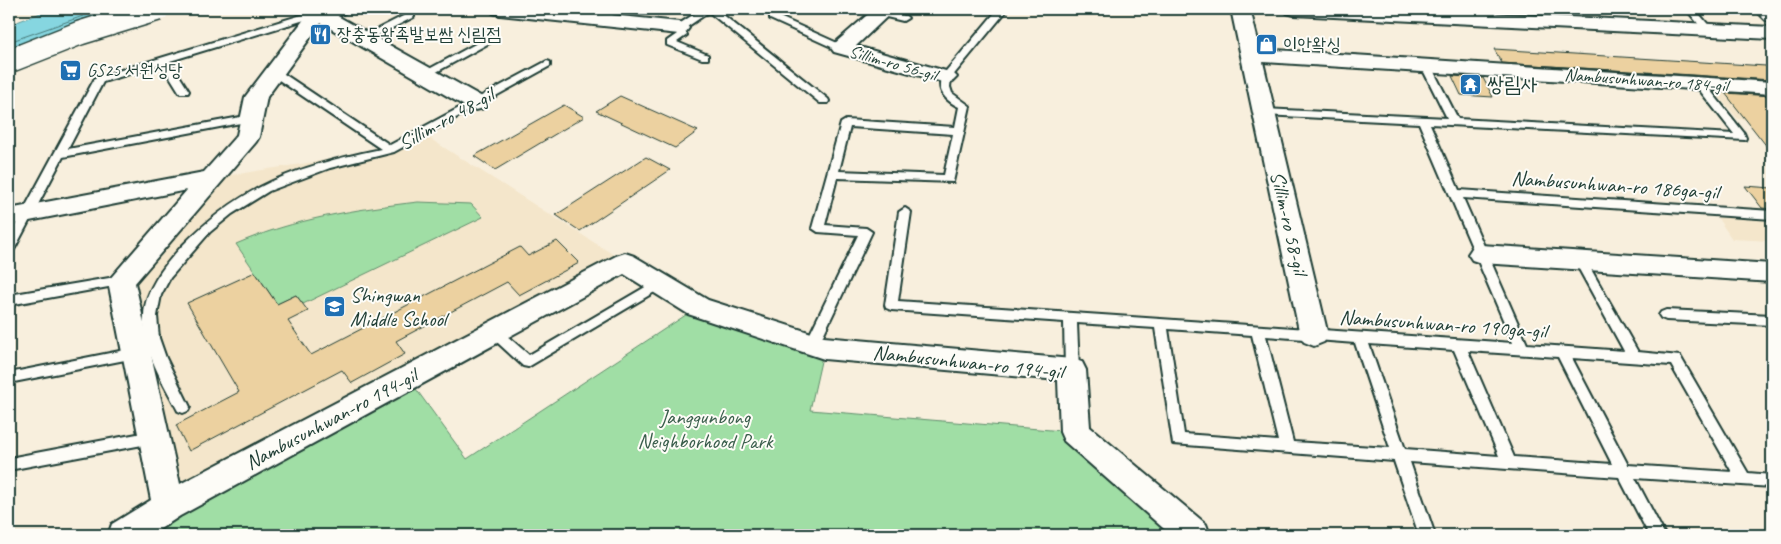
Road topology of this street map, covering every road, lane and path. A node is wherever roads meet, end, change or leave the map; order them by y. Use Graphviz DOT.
graph roads {
  1 [pos="158,9"];
  2 [pos="347,9"];
  3 [pos="709,9"];
  4 [pos="1003,9"];
  5 [pos="1241,9"];
  6 [pos="1294,9"];
  7 [pos="1690,9"];
  8 [pos="1755,9"];
  9 [pos="1764,9"];
  10 [pos="512,10"];
  11 [pos="883,11"];
  12 [pos="320,13"];
  13 [pos="608,14"];
  14 [pos="411,15"];
  15 [pos="1772,16"];
  16 [pos="773,17"];
  17 [pos="903,18"];
  18 [pos="1772,24"];
  19 [pos="679,28"];
  20 [pos="1708,30"];
  21 [pos="1772,33"];
  22 [pos="363,39"];
  23 [pos="490,39"];
  24 [pos="841,48"];
  25 [pos="1251,55"];
  26 [pos="705,57"];
  27 [pos="164,59"];
  28 [pos="9,61"];
  29 [pos="547,64"];
  30 [pos="1426,66"];
  31 [pos="274,72"];
  32 [pos="425,74"];
  33 [pos="946,77"];
  34 [pos="1700,83"];
  35 [pos="1772,88"];
  36 [pos="184,91"];
  37 [pos="824,101"];
  38 [pos="476,103"];
  39 [pos="1264,112"];
  40 [pos="252,118"];
  41 [pos="1423,120"];
  42 [pos="1454,122"];
  43 [pos="960,131"];
  44 [pos="390,150"];
  45 [pos="59,154"];
  46 [pos="832,174"];
  47 [pos="212,178"];
  48 [pos="1456,194"];
  49 [pos="906,212"];
  50 [pos="1772,215"];
  51 [pos="18,216"];
  52 [pos="9,248"];
  53 [pos="1480,254"];
  54 [pos="1580,260"];
  55 [pos="1772,273"];
  56 [pos="121,281"];
  57 [pos="659,284"];
  58 [pos="9,300"];
  59 [pos="1666,314"];
  60 [pos="1070,317"];
  61 [pos="1772,320"];
  62 [pos="1161,324"];
  63 [pos="1258,331"];
  64 [pos="494,333"];
  65 [pos="1314,334"];
  66 [pos="1360,338"];
  67 [pos="812,344"];
  68 [pos="1459,345"];
  69 [pos="1522,349"];
  70 [pos="1562,352"];
  71 [pos="135,353"];
  72 [pos="1634,357"];
  73 [pos="1072,370"];
  74 [pos="9,378"];
  75 [pos="183,407"];
  76 [pos="154,437"];
  77 [pos="1287,447"];
  78 [pos="1399,455"];
  79 [pos="1509,462"];
  80 [pos="9,464"];
  81 [pos="1624,470"];
  82 [pos="1744,479"];
  83 [pos="1772,481"];
  84 [pos="169,506"];
  85 [pos="124,535"];
  86 [pos="1194,535"];
  87 [pos="1427,535"];
  88 [pos="1657,535"];
  1 -- 28 [label="main road, bridge"];
  2 -- 12 [label="lane"];
  3 -- 19 [label="lane"];
  3 -- 37 [label="lane"];
  4 -- 33 [label="lane"];
  5 -- 25 [label="street, Sillim-ro 58-gil"];
  6 -- 20 [label="street"];
  7 -- 20 [label="lane"];
  8 -- 18 [label="street"];
  9 -- 15 [label="main road"];
  10 -- 13 [label="street"];
  11 -- 17 [label="lane, Sillim-ro 56-gil"];
  11 -- 24 [label="street, Sillim-ro 56-gil"];
  12 -- 22 [label="street"];
  12 -- 27 [label="lane"];
  12 -- 31 [label="street"];
  13 -- 19 [label="street"];
  14 -- 22 [label="lane"];
  16 -- 24 [label="lane, Sillim-ro 56-gil"];
  19 -- 26 [label="lane"];
  20 -- 21 [label="street"];
  22 -- 32 [label="street"];
  23 -- 32 [label="lane"];
  24 -- 33 [label="street, Sillim-ro 56-gil"];
  25 -- 30 [label="street, Nambusunhwan-ro 184-gil"];
  25 -- 39 [label="street, Sillim-ro 58-gil"];
  27 -- 36 [label="lane"];
  27 -- 45 [label="lane"];
  29 -- 38 [label="lane, Sillim-ro 48-gil"];
  30 -- 34 [label="street, Nambusunhwan-ro 184-gil"];
  30 -- 42 [label="lane"];
  31 -- 40 [label="street"];
  31 -- 44 [label="lane, Sillim-ro 48-gil"];
  32 -- 38 [label="street"];
  33 -- 43 [label="lane"];
  34 -- 35 [label="street, Nambusunhwan-ro 184-gil"];
  34 -- 42 [label="lane"];
  38 -- 44 [label="lane, Sillim-ro 48-gil"];
  39 -- 41 [label="lane"];
  39 -- 65 [label="street, Sillim-ro 58-gil"];
  40 -- 45 [label="lane"];
  40 -- 47 [label="street"];
  41 -- 42 [label="lane"];
  41 -- 48 [label="lane"];
  43 -- 46 [label="lane"];
  43 -- 46 [label="lane"];
  44 -- 75 [label="lane"];
  45 -- 51 [label="lane"];
  46 -- 67 [label="lane"];
  47 -- 51 [label="street"];
  47 -- 56 [label="street"];
  48 -- 50 [label="lane, Nambusunhwan-ro 186ga-gil"];
  48 -- 53 [label="lane"];
  49 -- 60 [label="lane, Nambusunhwan-ro 190ga-gil"];
  51 -- 52 [label="lane"];
  53 -- 54 [label="street"];
  53 -- 69 [label="lane"];
  54 -- 55 [label="street"];
  54 -- 72 [label="lane"];
  56 -- 58 [label="lane"];
  56 -- 71 [label="street"];
  57 -- 64 [label="street, Nambusunhwan-ro 194-gil"];
  57 -- 64 [label="lane"];
  57 -- 67 [label="street, Nambusunhwan-ro 194-gil"];
  59 -- 61 [label="lane"];
  60 -- 62 [label="lane, Nambusunhwan-ro 190ga-gil"];
  60 -- 73 [label="lane"];
  62 -- 63 [label="lane, Nambusunhwan-ro 190ga-gil"];
  62 -- 77 [label="lane"];
  63 -- 65 [label="lane, Nambusunhwan-ro 190ga-gil"];
  63 -- 77 [label="lane"];
  64 -- 84 [label="street, Nambusunhwan-ro 194-gil"];
  65 -- 66 [label="lane, Nambusunhwan-ro 190ga-gil"];
  66 -- 68 [label="lane, Nambusunhwan-ro 190ga-gil"];
  66 -- 78 [label="lane"];
  67 -- 73 [label="street, Nambusunhwan-ro 194-gil"];
  68 -- 69 [label="lane, Nambusunhwan-ro 190ga-gil"];
  68 -- 79 [label="lane"];
  69 -- 70 [label="lane, Nambusunhwan-ro 190ga-gil"];
  70 -- 72 [label="lane, Nambusunhwan-ro 190ga-gil"];
  70 -- 81 [label="lane"];
  71 -- 74 [label="lane"];
  71 -- 76 [label="street"];
  72 -- 82 [label="lane, Nambusunhwan-ro 190ga-gil"];
  73 -- 86 [label="street, Nambusunhwan-ro 194-gil"];
  76 -- 80 [label="lane"];
  76 -- 84 [label="street"];
  77 -- 78 [label="lane"];
  78 -- 79 [label="lane"];
  78 -- 87 [label="lane"];
  79 -- 81 [label="lane"];
  81 -- 82 [label="lane"];
  81 -- 88 [label="lane"];
  82 -- 83 [label="lane"];
  84 -- 85 [label="street"];
}
